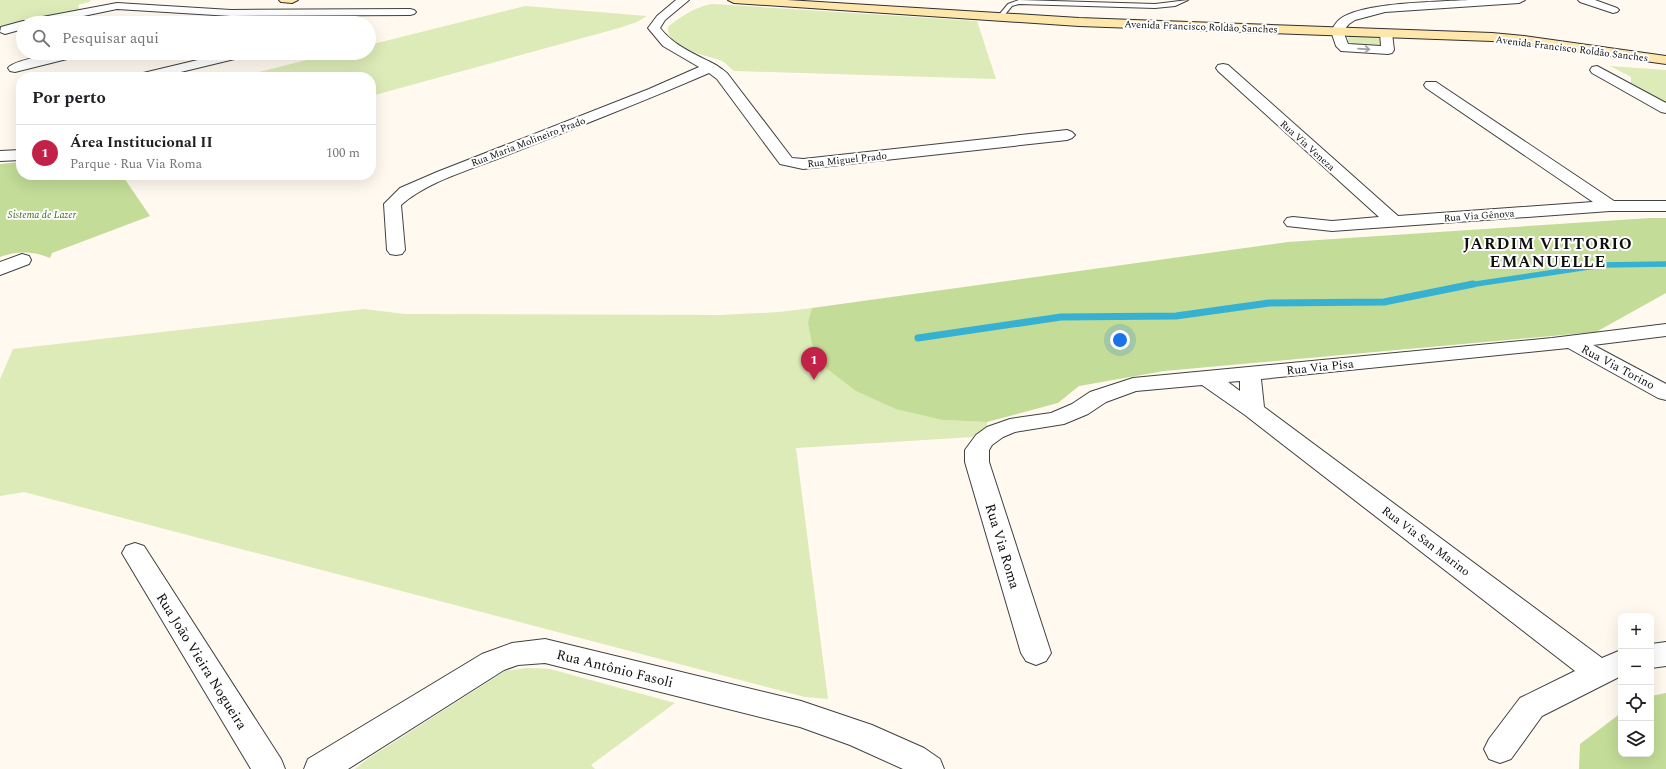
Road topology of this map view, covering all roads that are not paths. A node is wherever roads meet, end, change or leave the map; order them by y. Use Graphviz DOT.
graph roads {
  1 [pos="285,0"];
  2 [pos="292,0"];
  3 [pos="683,0"];
  4 [pos="734,0"];
  5 [pos="1185,0"];
  6 [pos="1518,0"];
  7 [pos="1584,0"];
  8 [pos="117,3"];
  9 [pos="105,4"];
  10 [pos="1613,10"];
  11 [pos="349,12"];
  12 [pos="231,13"];
  13 [pos="59,16"];
  14 [pos="225,16"];
  15 [pos="361,16"];
  16 [pos="1000,17"];
  17 [pos="376,21"];
  18 [pos="16,27"];
  19 [pos="5,30"];
  20 [pos="1337,31"];
  21 [pos="1386,33"];
  22 [pos="44,60"];
  23 [pos="214,60"];
  24 [pos="1666,60"];
  25 [pos="711,67"];
  26 [pos="15,68"];
  27 [pos="1223,68"];
  28 [pos="1597,70"];
  29 [pos="165,72"];
  30 [pos="1431,85"];
  31 [pos="1666,109"];
  32 [pos="1066,135"];
  33 [pos="16,154"];
  34 [pos="0,156"];
  35 [pos="1587,191"];
  36 [pos="1610,206"];
  37 [pos="1664,206"];
  38 [pos="1393,221"];
  39 [pos="1293,222"];
  40 [pos="396,250"];
  41 [pos="22,260"];
  42 [pos="0,269"];
  43 [pos="1666,315"];
  44 [pos="1666,330"];
  45 [pos="1636,333"];
  46 [pos="1570,341"];
  47 [pos="1250,374"];
  48 [pos="1206,378"];
  49 [pos="1666,393"];
  50 [pos="1253,410"];
  51 [pos="984,440"];
  52 [pos="135,553"];
  53 [pos="1036,653"];
  54 [pos="1666,654"];
  55 [pos="1654,656"];
  56 [pos="1610,668"];
  57 [pos="1500,749"];
  58 [pos="269,769"];
  59 [pos="320,769"];
  60 [pos="928,769"];
  1 -- 2 [label="street"];
  3 -- 25 [label="street, Rua Miguel Prado"];
  4 -- 16 [label="street, Avenida Francisco Roldão Sanches"];
  5 -- 16 [label="lane"];
  6 -- 20 [label="street"];
  7 -- 10 [label="street"];
  8 -- 9 [label="street"];
  8 -- 12 [label="street"];
  9 -- 13 [label="street"];
  11 -- 12 [label="street"];
  11 -- 15 [label="street"];
  11 -- 17 [label="street"];
  12 -- 14 [label="street"];
  16 -- 20 [label="street, Avenida Francisco Roldão Sanches"];
  18 -- 19 [label="street"];
  20 -- 21 [label="street, Avenida Francisco Roldão Sanches"];
  20 -- 21 [label="street, one-way"];
  21 -- 24 [label="street, Avenida Francisco Roldão Sanches"];
  22 -- 26 [label="street"];
  23 -- 29 [label="street"];
  25 -- 32 [label="street, Rua Miguel Prado"];
  25 -- 40 [label="street, Rua Maria Molineiro Prado"];
  27 -- 38 [label="street, Rua Via Veneza"];
  28 -- 31 [label="street"];
  30 -- 35 [label="street"];
  33 -- 34 [label="street"];
  35 -- 36 [label="street"];
  35 -- 37 [label="street"];
  36 -- 37 [label="street, Rua Via Gênova"];
  36 -- 38 [label="street, Rua Via Gênova"];
  38 -- 39 [label="street, Rua Via Gênova"];
  41 -- 42 [label="street"];
  43 -- 45 [label="street"];
  44 -- 45 [label="street, Rua Via Pisa"];
  45 -- 46 [label="street, Rua Via Pisa"];
  46 -- 47 [label="street, Rua Via Pisa"];
  46 -- 49 [label="street, Rua Via Torino"];
  47 -- 48 [label="street, Rua Via Pisa"];
  47 -- 50 [label="street"];
  48 -- 50 [label="street, Rua Via San Marino"];
  48 -- 51 [label="street, Rua Via Pisa"];
  50 -- 56 [label="street, Rua Via San Marino"];
  51 -- 53 [label="street, Rua Via Roma"];
  52 -- 58 [label="street, Rua João Vieira Nogueira"];
  54 -- 55 [label="street"];
  56 -- 57 [label="street"];
  59 -- 60 [label="street, Rua Antônio Fasoli"];
}
